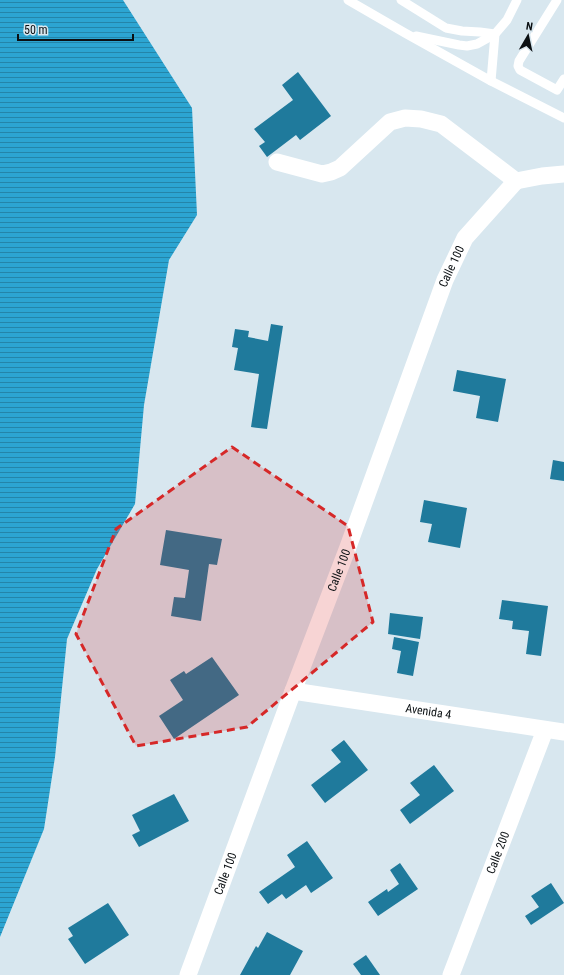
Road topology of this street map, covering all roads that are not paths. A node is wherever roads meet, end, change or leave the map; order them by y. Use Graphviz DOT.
graph roads {
  1 [pos="348,0"];
  2 [pos="401,0"];
  3 [pos="517,0"];
  4 [pos="557,0"];
  5 [pos="405,33"];
  6 [pos="495,34"];
  7 [pos="564,79"];
  8 [pos="490,81"];
  9 [pos="560,91"];
  10 [pos="564,118"];
  11 [pos="277,162"];
  12 [pos="564,174"];
  13 [pos="516,182"];
  14 [pos="293,691"];
  15 [pos="545,730"];
  16 [pos="564,732"];
  17 [pos="188,975"];
  18 [pos="451,975"];
  1 -- 5 [label="lane"];
  2 -- 6 [label="lane"];
  3 -- 6 [label="lane"];
  4 -- 9 [label="lane"];
  5 -- 6 [label="lane"];
  5 -- 8 [label="lane"];
  6 -- 8 [label="lane"];
  7 -- 9 [label="lane"];
  8 -- 10 [label="lane"];
  11 -- 13 [label="street"];
  12 -- 13 [label="street"];
  13 -- 14 [label="street, Calle 100"];
  14 -- 15 [label="street, Avenida 4"];
  14 -- 17 [label="street, Calle 100"];
  15 -- 16 [label="street, Avenida 4"];
  15 -- 18 [label="street, Calle 200"];
}
